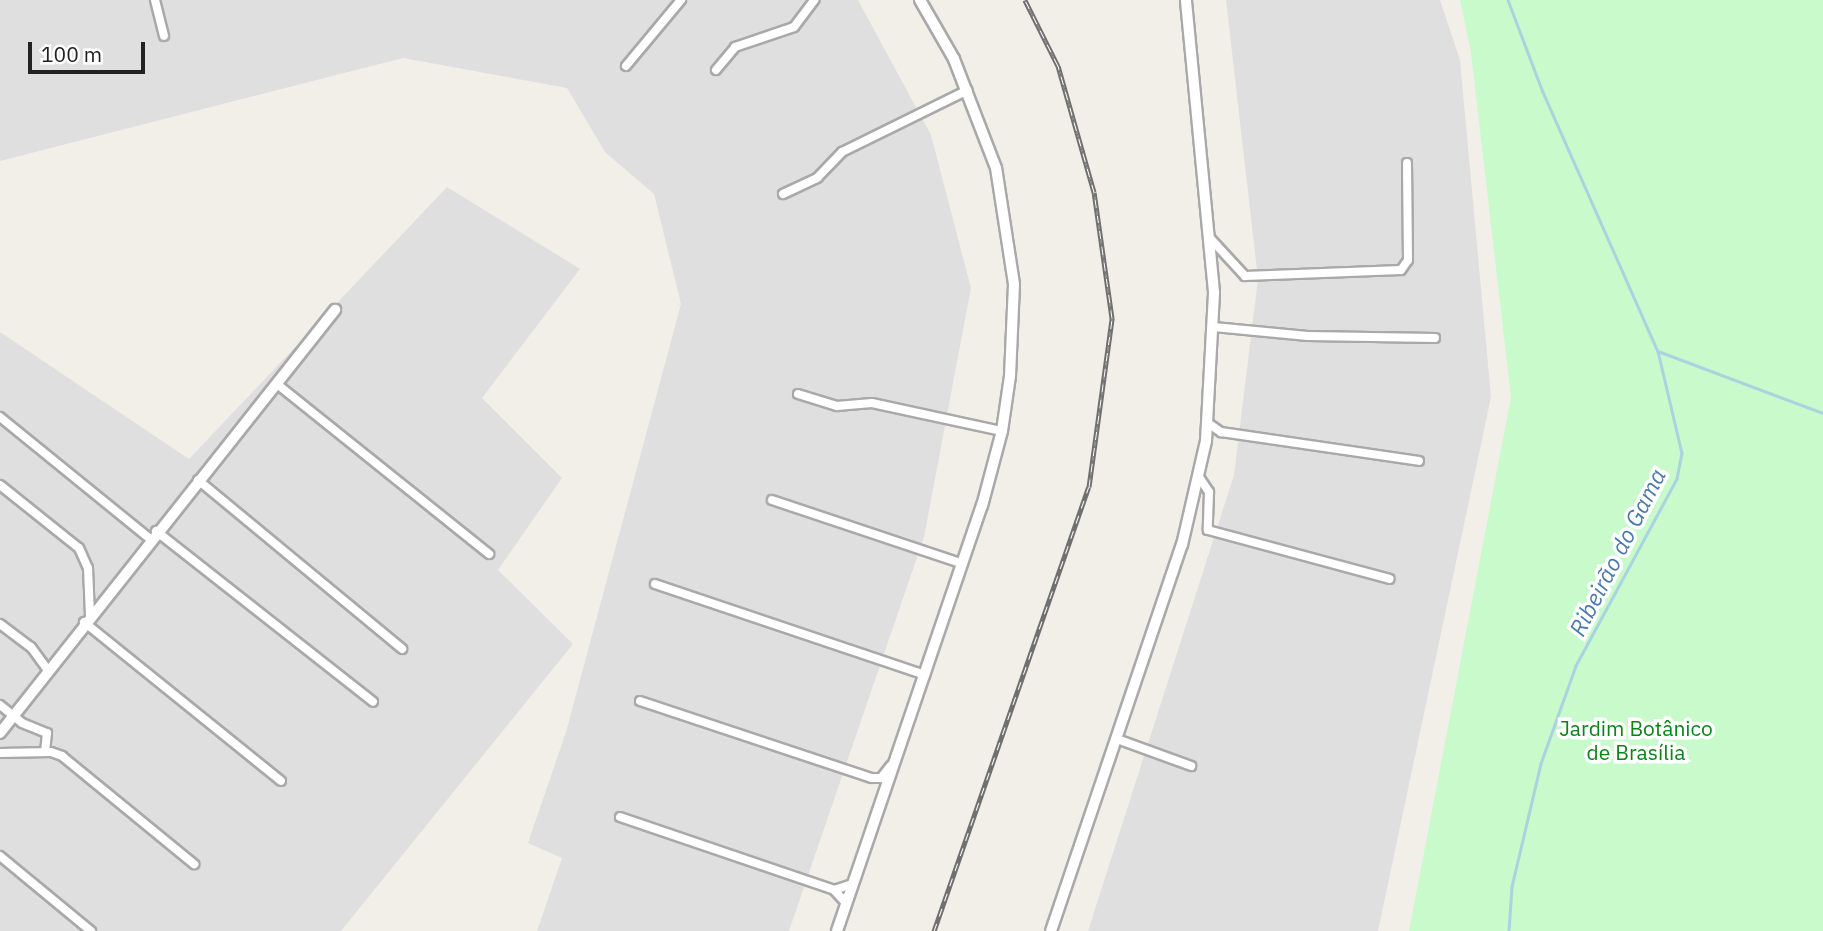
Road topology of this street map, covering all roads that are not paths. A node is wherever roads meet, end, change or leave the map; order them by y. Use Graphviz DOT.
graph roads {
  1 [pos="155,0"];
  2 [pos="681,0"];
  3 [pos="814,0"];
  4 [pos="920,0"];
  5 [pos="1186,0"];
  6 [pos="164,36"];
  7 [pos="626,65"];
  8 [pos="716,71"];
  9 [pos="968,90"];
  10 [pos="1407,163"];
  11 [pos="783,194"];
  12 [pos="1209,237"];
  13 [pos="335,310"];
  14 [pos="1214,327"];
  15 [pos="1435,338"];
  16 [pos="278,384"];
  17 [pos="798,394"];
  18 [pos="0,416"];
  19 [pos="1209,423"];
  20 [pos="1002,431"];
  21 [pos="1221,432"];
  22 [pos="1206,441"];
  23 [pos="1419,461"];
  24 [pos="1199,477"];
  25 [pos="198,480"];
  26 [pos="0,485"];
  27 [pos="772,500"];
  28 [pos="153,535"];
  29 [pos="489,554"];
  30 [pos="963,564"];
  31 [pos="1389,579"];
  32 [pos="655,583"];
  33 [pos="87,619"];
  34 [pos="0,624"];
  35 [pos="402,649"];
  36 [pos="48,670"];
  37 [pos="925,675"];
  38 [pos="640,701"];
  39 [pos="373,702"];
  40 [pos="0,705"];
  41 [pos="12,717"];
  42 [pos="0,733"];
  43 [pos="1117,739"];
  44 [pos="45,752"];
  45 [pos="0,753"];
  46 [pos="895,759"];
  47 [pos="1191,766"];
  48 [pos="281,781"];
  49 [pos="620,817"];
  50 [pos="0,856"];
  51 [pos="194,864"];
  52 [pos="853,884"];
  53 [pos="834,890"];
  54 [pos="846,903"];
  55 [pos="92,931"];
  56 [pos="837,931"];
  57 [pos="1051,931"];
  1 -- 6 [label="street"];
  2 -- 7 [label="street"];
  3 -- 8 [label="street"];
  4 -- 9 [label="street"];
  5 -- 12 [label="street"];
  9 -- 11 [label="street"];
  9 -- 20 [label="street"];
  10 -- 12 [label="street"];
  12 -- 14 [label="street"];
  13 -- 16 [label="street"];
  14 -- 15 [label="street"];
  14 -- 19 [label="street"];
  16 -- 25 [label="street"];
  16 -- 29 [label="street"];
  17 -- 20 [label="street"];
  18 -- 28 [label="street"];
  19 -- 21 [label="street"];
  19 -- 22 [label="street"];
  20 -- 30 [label="street"];
  21 -- 22 [label="street"];
  21 -- 23 [label="street"];
  22 -- 24 [label="street"];
  24 -- 31 [label="street"];
  24 -- 43 [label="street"];
  25 -- 28 [label="street"];
  25 -- 35 [label="street"];
  26 -- 33 [label="street"];
  27 -- 30 [label="street"];
  28 -- 33 [label="street"];
  28 -- 39 [label="street"];
  30 -- 37 [label="street"];
  32 -- 37 [label="street"];
  33 -- 36 [label="street"];
  33 -- 48 [label="street"];
  34 -- 36 [label="street"];
  36 -- 41 [label="street"];
  37 -- 46 [label="street"];
  38 -- 46 [label="street"];
  40 -- 41 [label="street"];
  41 -- 42 [label="street"];
  41 -- 44 [label="street"];
  43 -- 47 [label="street"];
  43 -- 57 [label="street"];
  44 -- 45 [label="street"];
  44 -- 51 [label="street"];
  46 -- 52 [label="street"];
  49 -- 53 [label="street"];
  50 -- 55 [label="street"];
  52 -- 53 [label="street"];
  52 -- 54 [label="street"];
  53 -- 54 [label="street"];
  54 -- 56 [label="street"];
}
